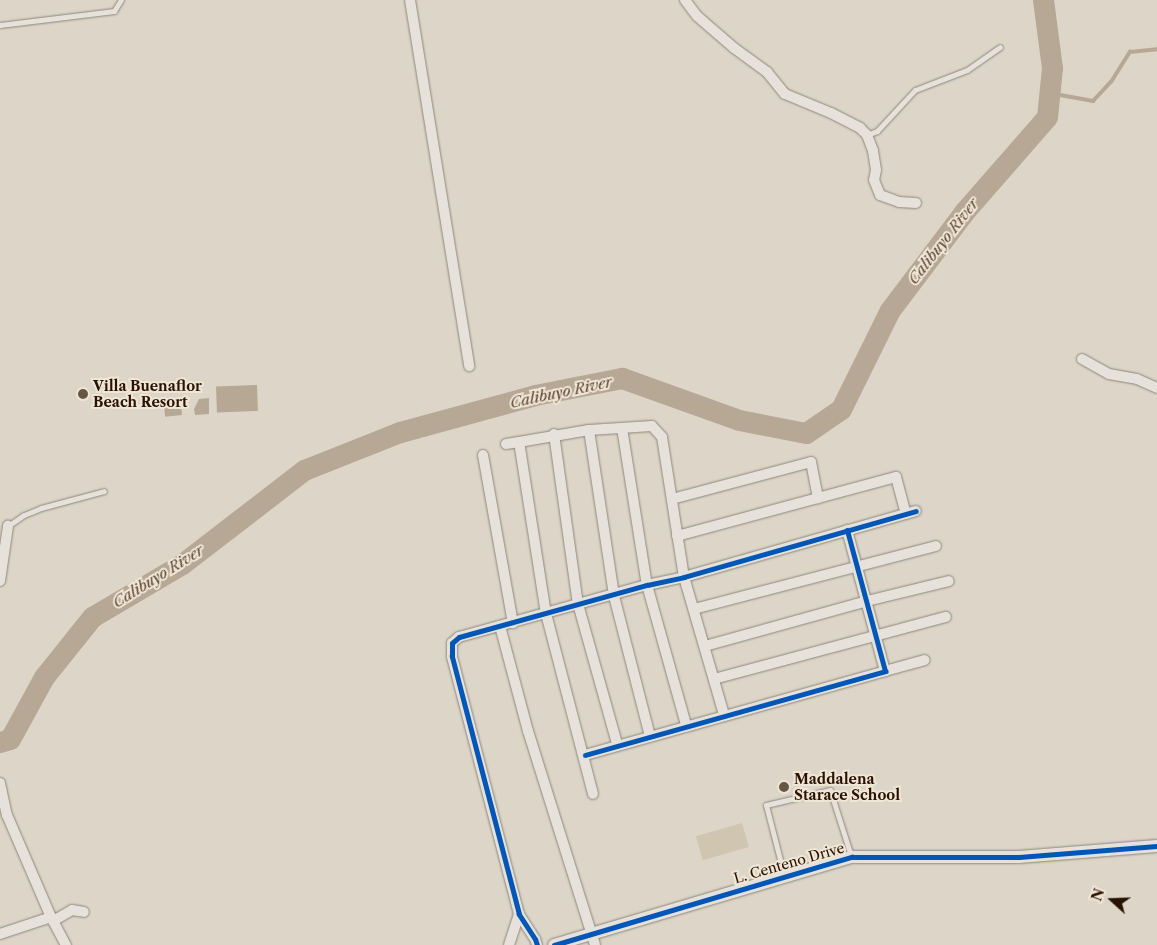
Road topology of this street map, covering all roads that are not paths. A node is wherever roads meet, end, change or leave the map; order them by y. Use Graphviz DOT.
graph roads {
  1 [pos="121,0"];
  2 [pos="410,0"];
  3 [pos="685,0"];
  4 [pos="0,25"];
  5 [pos="1000,47"];
  6 [pos="866,135"];
  7 [pos="916,202"];
  8 [pos="1082,359"];
  9 [pos="469,366"];
  10 [pos="1157,388"];
  11 [pos="622,428"];
  12 [pos="589,430"];
  13 [pos="554,434"];
  14 [pos="520,442"];
  15 [pos="506,444"];
  16 [pos="483,455"];
  17 [pos="104,491"];
  18 [pos="818,498"];
  19 [pos="672,499"];
  20 [pos="8,526"];
  21 [pos="847,530"];
  22 [pos="677,536"];
  23 [pos="936,546"];
  24 [pos="858,567"];
  25 [pos="684,577"];
  26 [pos="0,581"];
  27 [pos="949,581"];
  28 [pos="647,585"];
  29 [pos="614,596"];
  30 [pos="867,601"];
  31 [pos="578,604"];
  32 [pos="694,608"];
  33 [pos="546,614"];
  34 [pos="946,618"];
  35 [pos="513,623"];
  36 [pos="500,626"];
  37 [pos="877,637"];
  38 [pos="705,646"];
  39 [pos="925,660"];
  40 [pos="886,671"];
  41 [pos="714,679"];
  42 [pos="724,715"];
  43 [pos="686,725"];
  44 [pos="650,736"];
  45 [pos="617,744"];
  46 [pos="585,755"];
  47 [pos="0,784"];
  48 [pos="593,794"];
  49 [pos="1157,846"];
  50 [pos="852,857"];
  51 [pos="784,875"];
  52 [pos="84,912"];
  53 [pos="519,914"];
  54 [pos="52,919"];
  55 [pos="0,934"];
  56 [pos="594,939"];
  57 [pos="66,945"];
  58 [pos="509,945"];
  59 [pos="537,945"];
  60 [pos="554,945"];
  1 -- 4 [label="lane"];
  2 -- 9 [label="street"];
  3 -- 6 [label="street"];
  5 -- 6 [label="lane"];
  6 -- 7 [label="street"];
  8 -- 10 [label="street"];
  11 -- 12 [label="street"];
  11 -- 19 [label="street"];
  11 -- 28 [label="street"];
  12 -- 13 [label="street"];
  12 -- 29 [label="street"];
  13 -- 14 [label="street"];
  13 -- 31 [label="street"];
  14 -- 15 [label="street"];
  14 -- 33 [label="street"];
  16 -- 35 [label="street"];
  17 -- 20 [label="lane"];
  18 -- 19 [label="street"];
  18 -- 21 [label="street"];
  18 -- 22 [label="street"];
  19 -- 22 [label="street"];
  20 -- 26 [label="street"];
  21 -- 24 [label="street"];
  21 -- 25 [label="street"];
  22 -- 25 [label="street"];
  23 -- 24 [label="street"];
  24 -- 30 [label="street"];
  24 -- 32 [label="street"];
  25 -- 28 [label="street"];
  25 -- 32 [label="street"];
  27 -- 30 [label="street"];
  28 -- 29 [label="street"];
  28 -- 43 [label="street"];
  29 -- 31 [label="street"];
  29 -- 44 [label="street"];
  30 -- 37 [label="street"];
  30 -- 38 [label="street"];
  31 -- 33 [label="street"];
  31 -- 45 [label="street"];
  32 -- 38 [label="street"];
  33 -- 35 [label="street"];
  33 -- 46 [label="street"];
  34 -- 37 [label="street"];
  35 -- 36 [label="street"];
  36 -- 53 [label="street"];
  36 -- 56 [label="street"];
  37 -- 40 [label="street"];
  37 -- 41 [label="street"];
  38 -- 41 [label="street"];
  39 -- 40 [label="street"];
  40 -- 42 [label="street"];
  41 -- 42 [label="street"];
  42 -- 43 [label="street"];
  43 -- 44 [label="street"];
  44 -- 45 [label="street"];
  45 -- 46 [label="street"];
  46 -- 48 [label="street"];
  47 -- 54 [label="street"];
  49 -- 50 [label="street, L. Centeno Drive"];
  50 -- 51 [label="street, L. Centeno Drive"];
  50 -- 51 [label="lane"];
  51 -- 56 [label="street, L. Centeno Drive"];
  52 -- 54 [label="street"];
  53 -- 58 [label="street"];
  53 -- 59 [label="street"];
  54 -- 55 [label="street"];
  54 -- 57 [label="street"];
  56 -- 60 [label="street, L. Centeno Drive"];
}
